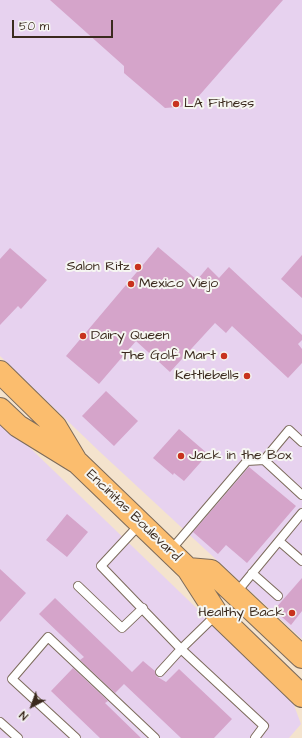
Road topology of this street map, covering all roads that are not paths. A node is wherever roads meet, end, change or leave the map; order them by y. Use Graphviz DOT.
graph roads {
  1 [pos="0,372"];
  2 [pos="0,410"];
  3 [pos="302,442"];
  4 [pos="264,460"];
  5 [pos="78,463"];
  6 [pos="302,495"];
  7 [pos="302,513"];
  8 [pos="140,524"];
  9 [pos="280,541"];
  10 [pos="170,551"];
  11 [pos="302,562"];
  12 [pos="188,569"];
  13 [pos="252,573"];
  14 [pos="78,586"];
  15 [pos="235,594"];
  16 [pos="278,596"];
  17 [pos="143,608"];
  18 [pos="217,614"];
  19 [pos="181,650"];
  20 [pos="302,657"];
  21 [pos="160,672"];
  22 [pos="302,696"];
  23 [pos="0,722"];
  24 [pos="18,738"];
  25 [pos="76,738"];
  26 [pos="156,738"];
  27 [pos="254,738"];
  1 -- 5 [label="main road, Encinitas Boulevard"];
  2 -- 5 [label="main road, Encinitas Boulevard"];
  3 -- 4 [label="lane"];
  4 -- 6 [label="lane"];
  4 -- 10 [label="lane"];
  5 -- 8 [label="main road, Encinitas Boulevard"];
  7 -- 9 [label="lane"];
  8 -- 10 [label="main road, Encinitas Boulevard"];
  8 -- 17 [label="lane"];
  9 -- 11 [label="lane"];
  9 -- 13 [label="lane"];
  10 -- 12 [label="main road, Encinitas Boulevard"];
  12 -- 15 [label="main road, Encinitas Boulevard"];
  12 -- 18 [label="main road, Encinitas Boulevard"];
  13 -- 15 [label="lane"];
  13 -- 16 [label="lane"];
  14 -- 17 [label="lane"];
  15 -- 20 [label="main road, Encinitas Boulevard"];
  17 -- 19 [label="lane"];
  18 -- 19 [label="lane"];
  18 -- 22 [label="main road, Encinitas Boulevard"];
  19 -- 21 [label="lane"];
  19 -- 27 [label="lane"];
  23 -- 24 [label="lane"];
  25 -- 26 [label="lane"];
}
